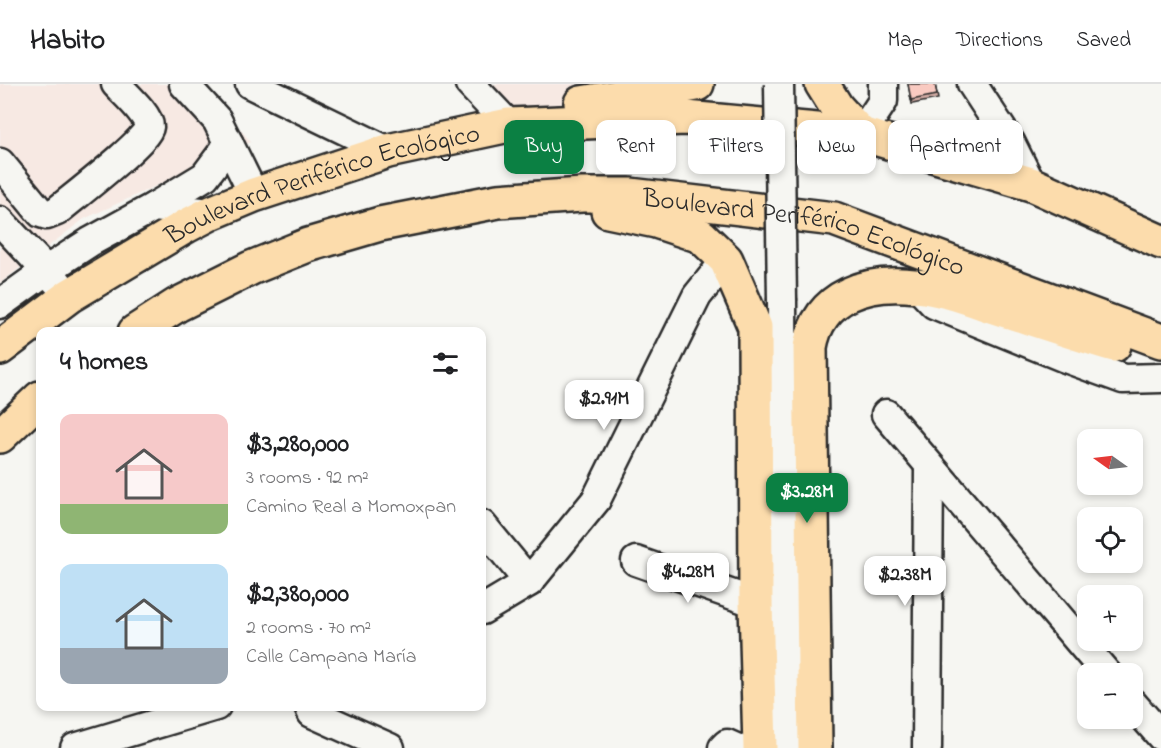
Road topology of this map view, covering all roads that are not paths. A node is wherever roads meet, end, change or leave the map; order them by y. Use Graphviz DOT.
graph roads {
  1 [pos="116,84"];
  2 [pos="184,84"];
  3 [pos="250,84"];
  4 [pos="471,84"];
  5 [pos="698,84"];
  6 [pos="779,84"];
  7 [pos="822,84"];
  8 [pos="883,84"];
  9 [pos="972,84"];
  10 [pos="504,120"];
  11 [pos="525,120"];
  12 [pos="848,120"];
  13 [pos="870,120"];
  14 [pos="584,122"];
  15 [pos="504,126"];
  16 [pos="797,128"];
  17 [pos="876,138"];
  18 [pos="229,144"];
  19 [pos="388,151"];
  20 [pos="0,163"];
  21 [pos="1031,184"];
  22 [pos="254,195"];
  23 [pos="498,201"];
  24 [pos="154,207"];
  25 [pos="211,213"];
  26 [pos="0,221"];
  27 [pos="1161,242"];
  28 [pos="726,260"];
  29 [pos="46,270"];
  30 [pos="917,286"];
  31 [pos="69,296"];
  32 [pos="0,304"];
  33 [pos="143,327"];
  34 [pos="1161,341"];
  35 [pos="0,348"];
  36 [pos="1161,361"];
  37 [pos="1161,378"];
  38 [pos="36,402"];
  39 [pos="886,414"];
  40 [pos="0,436"];
  41 [pos="929,467"];
  42 [pos="486,530"];
  43 [pos="636,561"];
  44 [pos="529,582"];
  45 [pos="756,603"];
  46 [pos="486,606"];
  47 [pos="1098,663"];
  48 [pos="199,711"];
  49 [pos="311,711"];
  50 [pos="1143,716"];
  51 [pos="1161,736"];
  52 [pos="75,748"];
  53 [pos="390,748"];
  54 [pos="723,748"];
  55 [pos="736,748"];
  56 [pos="760,748"];
  57 [pos="787,748"];
  58 [pos="815,748"];
  59 [pos="927,748"];
  1 -- 20 [label="street"];
  2 -- 18 [label="street"];
  3 -- 19 [label="street"];
  4 -- 10 [label="street"];
  5 -- 11 [label="highway"];
  6 -- 57 [label="street, bridge"];
  7 -- 12 [label="highway"];
  8 -- 13 [label="street"];
  9 -- 21 [label="street"];
  14 -- 16 [label="highway, Boulevard Periférico Ecológico"];
  15 -- 19 [label="highway, Boulevard Periférico Ecológico"];
  17 -- 21 [label="highway, Boulevard Periférico Ecológico"];
  18 -- 22 [label="street"];
  18 -- 24 [label="street"];
  19 -- 22 [label="highway, Boulevard Periférico Ecológico"];
  21 -- 27 [label="highway, Boulevard Periférico Ecológico"];
  22 -- 25 [label="highway, Boulevard Periférico Ecológico"];
  23 -- 28 [label="highway"];
  23 -- 33 [label="highway, Boulevard Periférico Ecológico"];
  23 -- 34 [label="highway, Boulevard Periférico Ecológico"];
  24 -- 25 [label="street"];
  24 -- 29 [label="street"];
  25 -- 31 [label="highway, Boulevard Periférico Ecológico"];
  26 -- 29 [label="street"];
  28 -- 44 [label="street"];
  28 -- 45 [label="highway"];
  29 -- 31 [label="street"];
  29 -- 32 [label="street"];
  30 -- 36 [label="highway"];
  30 -- 37 [label="street"];
  30 -- 58 [label="highway"];
  31 -- 35 [label="highway, Boulevard Periférico Ecológico"];
  38 -- 40 [label="highway"];
  39 -- 41 [label="street"];
  41 -- 47 [label="street"];
  41 -- 59 [label="street"];
  42 -- 44 [label="street"];
  43 -- 45 [label="street"];
  44 -- 46 [label="street"];
  45 -- 56 [label="highway"];
  48 -- 52 [label="street"];
  49 -- 53 [label="street"];
  50 -- 51 [label="street"];
  54 -- 55 [label="street"];
}
